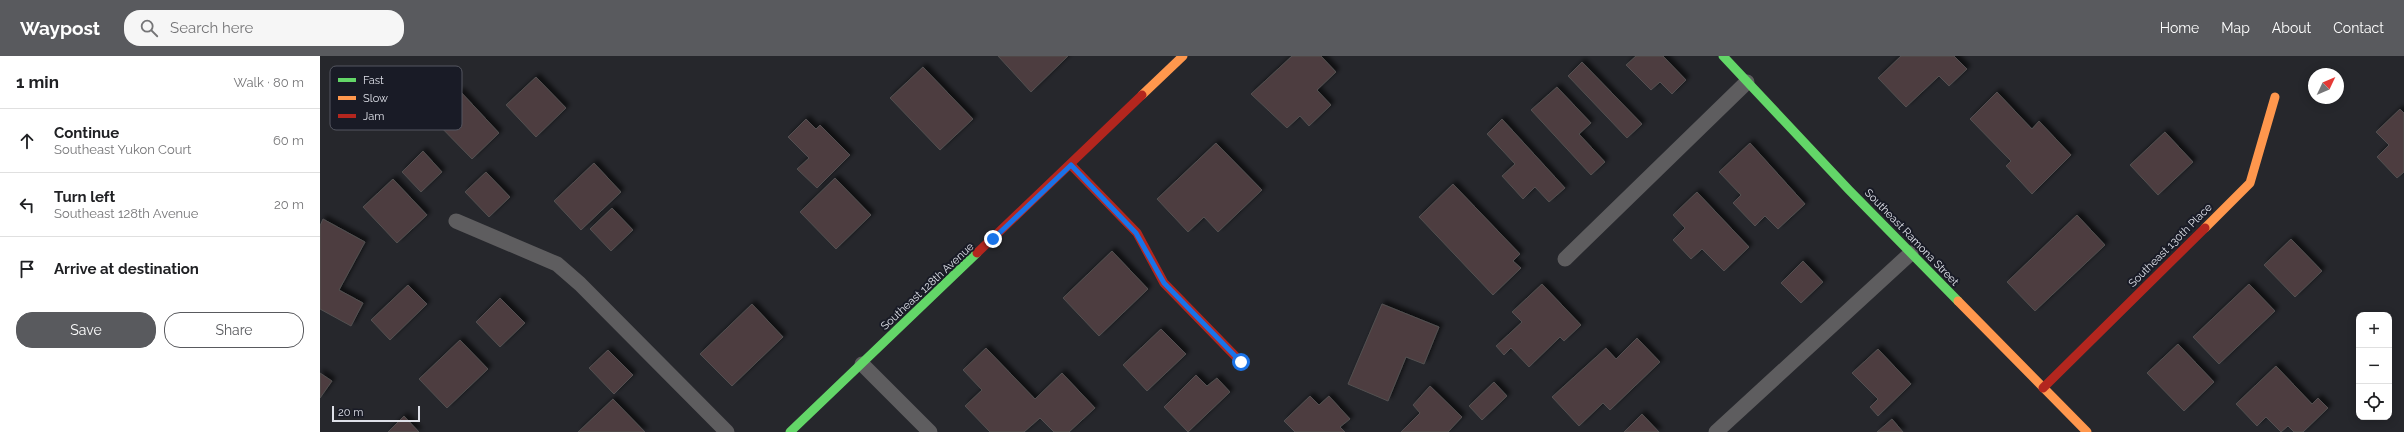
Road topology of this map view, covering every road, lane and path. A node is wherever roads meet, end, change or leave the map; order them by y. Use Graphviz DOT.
graph roads {
  1 [pos="1183,56"];
  2 [pos="1723,56"];
  3 [pos="1747,82"];
  4 [pos="2275,97"];
  5 [pos="1071,165"];
  6 [pos="456,221"];
  7 [pos="1911,253"];
  8 [pos="1565,259"];
  9 [pos="1241,362"];
  10 [pos="862,364"];
  11 [pos="2043,388"];
  12 [pos="727,432"];
  13 [pos="790,432"];
  14 [pos="930,432"];
  15 [pos="1716,432"];
  16 [pos="2087,432"];
  1 -- 5 [label="street, Southeast 128th Avenue"];
  2 -- 3 [label="street, Southeast Ramona Street"];
  3 -- 7 [label="street, Southeast Ramona Street"];
  3 -- 8 [label="lane"];
  4 -- 11 [label="street, Southeast 130th Place"];
  5 -- 9 [label="street"];
  5 -- 10 [label="street, Southeast 128th Avenue"];
  6 -- 12 [label="lane"];
  7 -- 11 [label="street, Southeast Ramona Street"];
  7 -- 15 [label="lane"];
  10 -- 13 [label="street, Southeast 128th Avenue"];
  10 -- 14 [label="lane"];
  11 -- 16 [label="street, Southeast Ramona Street"];
}
